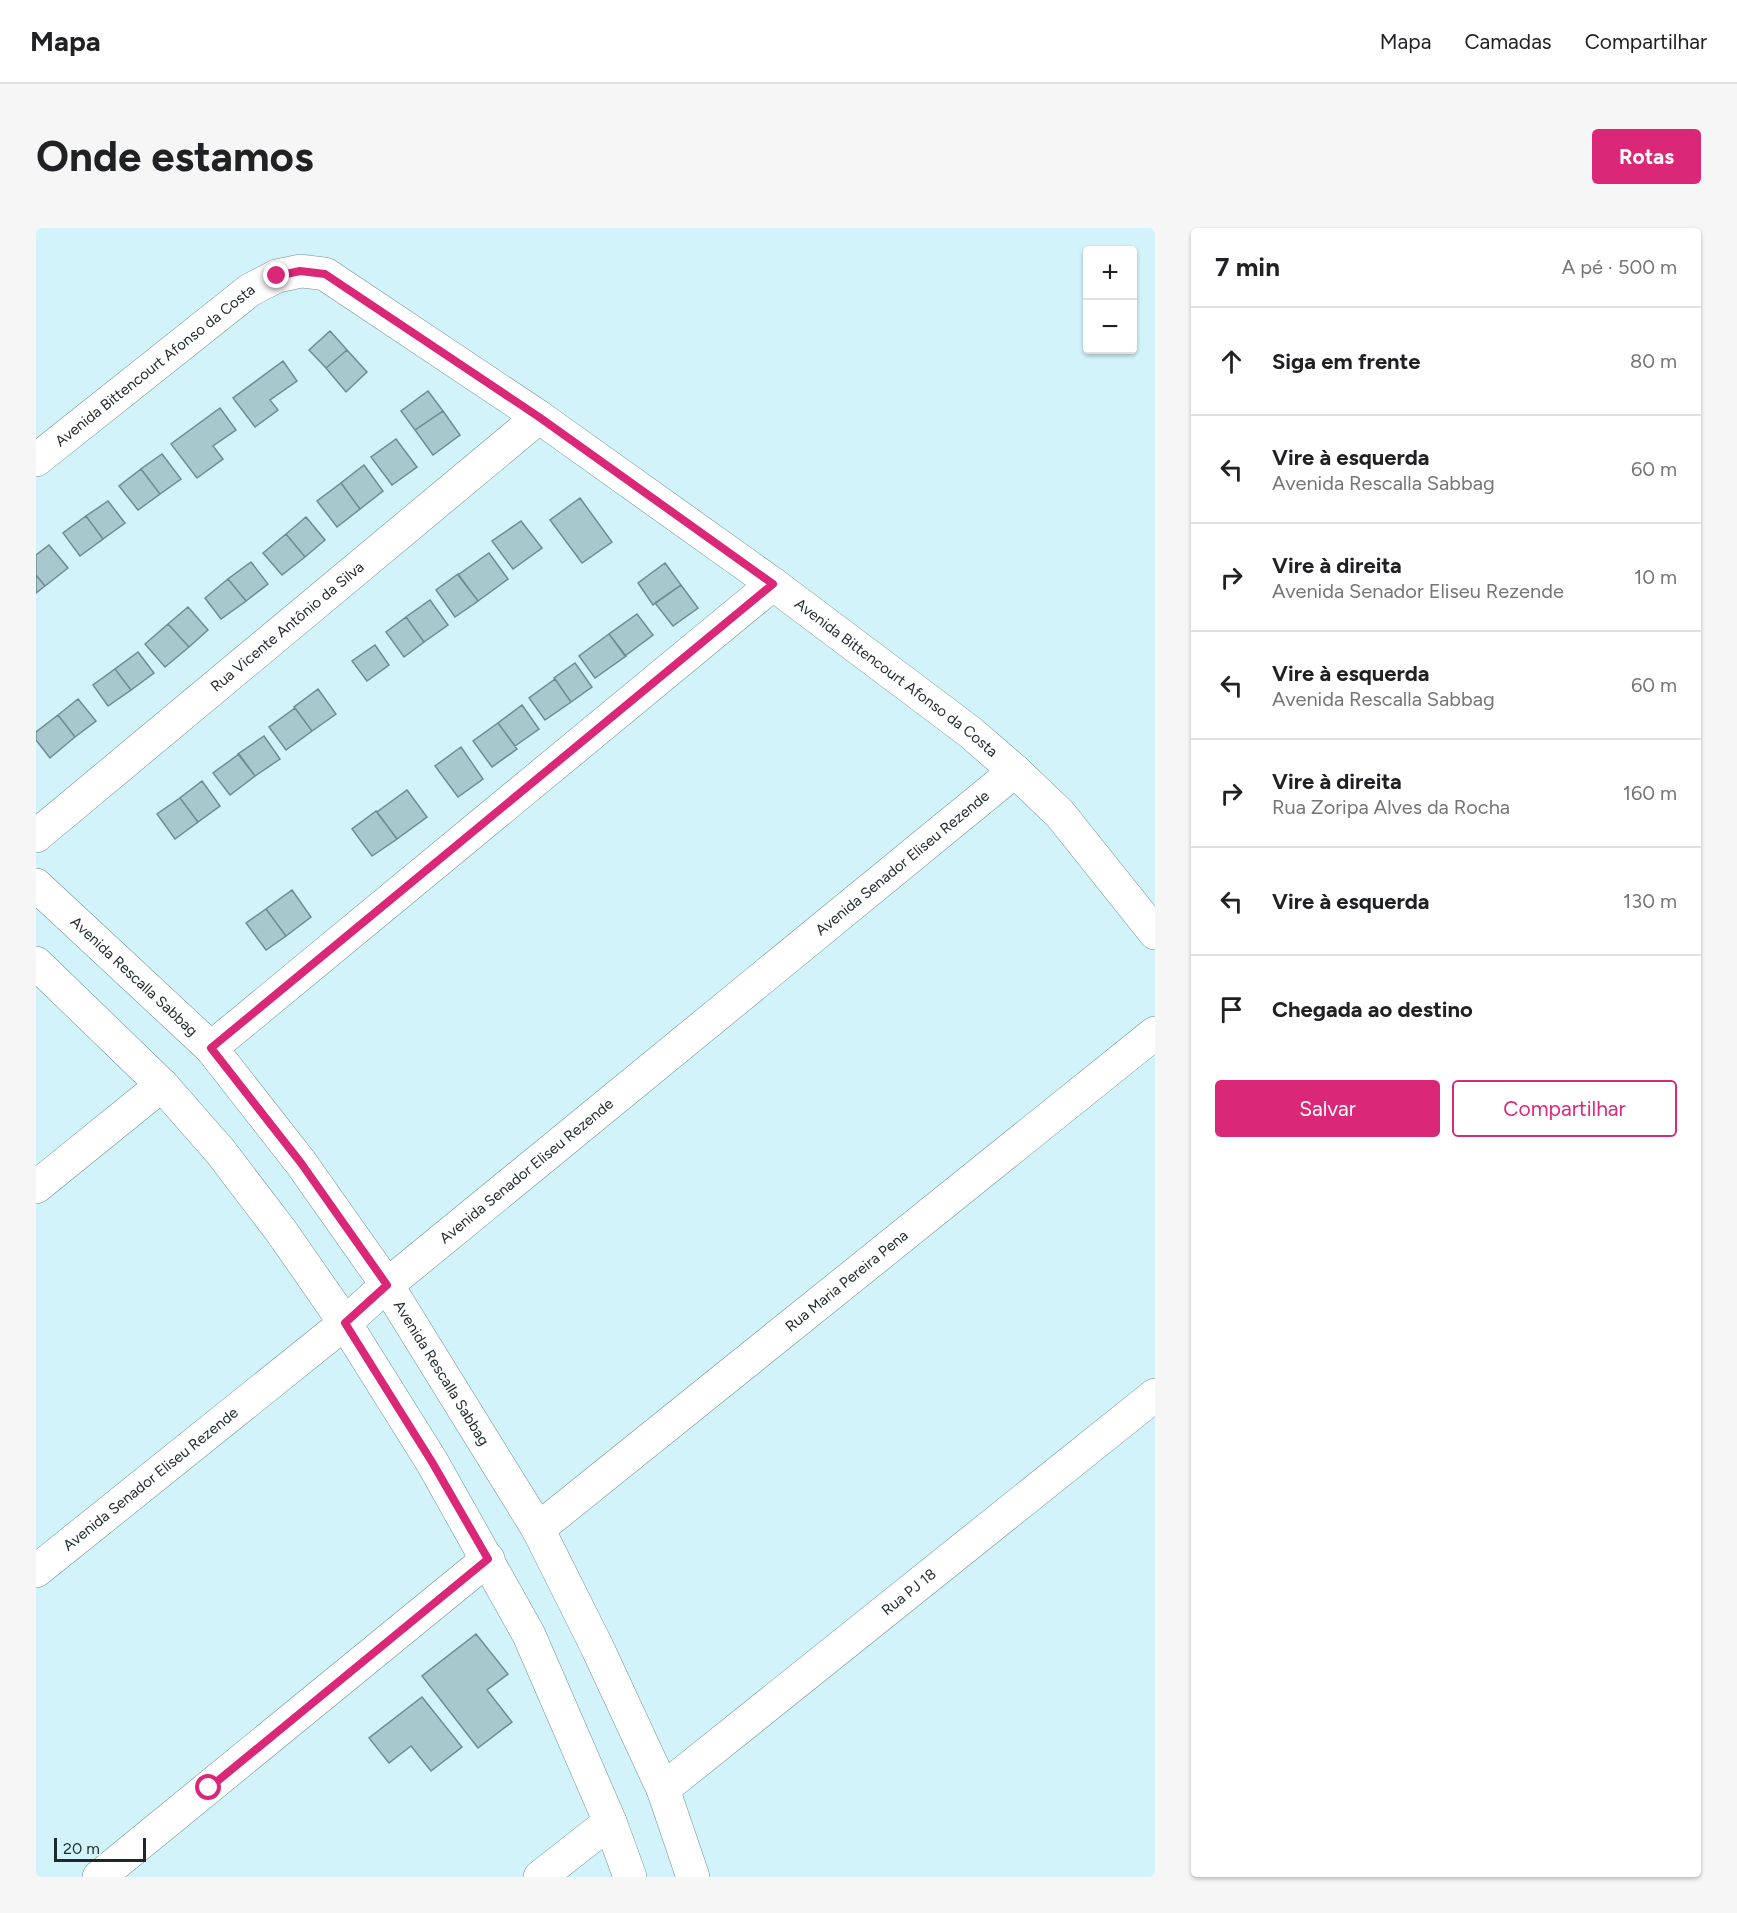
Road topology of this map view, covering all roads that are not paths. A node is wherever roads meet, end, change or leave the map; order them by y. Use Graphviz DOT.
graph roads {
  1 [pos="539,417"];
  2 [pos="36,460"];
  3 [pos="773,584"];
  4 [pos="1015,771"];
  5 [pos="36,836"];
  6 [pos="36,885"];
  7 [pos="1155,933"];
  8 [pos="36,963"];
  9 [pos="1155,1032"];
  10 [pos="211,1048"];
  11 [pos="162,1085"];
  12 [pos="36,1188"];
  13 [pos="387,1285"];
  14 [pos="345,1323"];
  15 [pos="1155,1395"];
  16 [pos="538,1529"];
  17 [pos="488,1559"];
  18 [pos="36,1570"];
  19 [pos="663,1789"];
  20 [pos="610,1822"];
  21 [pos="99,1877"];
  22 [pos="540,1877"];
  23 [pos="630,1877"];
  24 [pos="693,1877"];
  1 -- 2 [label="street, Avenida Bittencourt Afonso da Costa"];
  1 -- 3 [label="street, Avenida Bittencourt Afonso da Costa"];
  1 -- 5 [label="street, Rua Vicente Antônio da Silva"];
  3 -- 4 [label="street, Avenida Bittencourt Afonso da Costa"];
  3 -- 10 [label="street"];
  4 -- 7 [label="street, Avenida Bittencourt Afonso da Costa"];
  4 -- 13 [label="street, Avenida Senador Eliseu Rezende"];
  6 -- 10 [label="street, Avenida Rescalla Sabbag"];
  8 -- 11 [label="street"];
  9 -- 16 [label="street, Rua Maria Pereira Pena"];
  10 -- 13 [label="street, Avenida Rescalla Sabbag"];
  11 -- 12 [label="street"];
  11 -- 14 [label="street"];
  13 -- 14 [label="street, Avenida Senador Eliseu Rezende"];
  13 -- 16 [label="street, Avenida Rescalla Sabbag"];
  14 -- 17 [label="street"];
  14 -- 18 [label="street, Avenida Senador Eliseu Rezende"];
  15 -- 19 [label="street, Rua PJ 18"];
  16 -- 19 [label="street, Avenida Rescalla Sabbag"];
  17 -- 20 [label="street"];
  17 -- 21 [label="street"];
  19 -- 24 [label="street, Avenida Rescalla Sabbag"];
  20 -- 22 [label="street"];
  20 -- 23 [label="street"];
}
